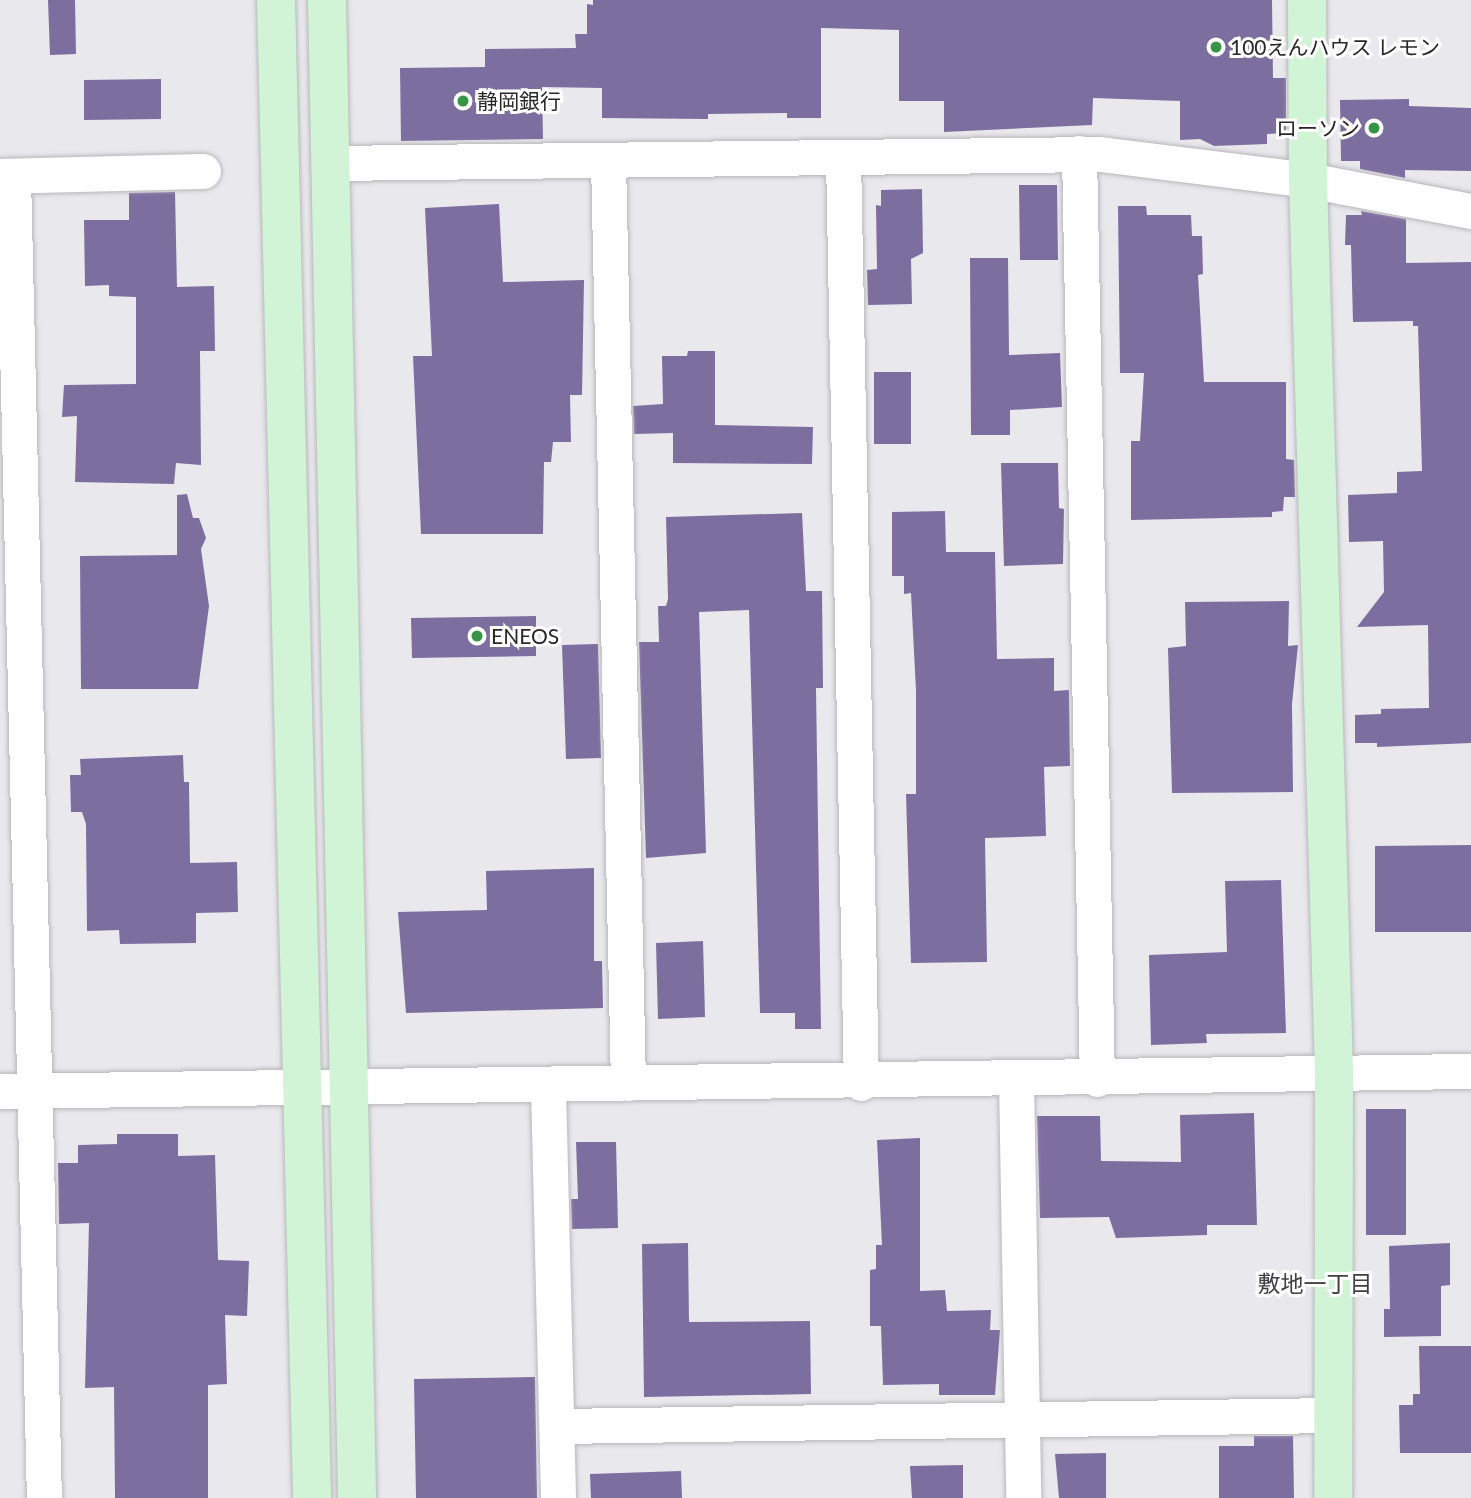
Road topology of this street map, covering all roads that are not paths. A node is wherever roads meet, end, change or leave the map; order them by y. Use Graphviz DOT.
graph roads {
  1 [pos="276,0"];
  2 [pos="327,0"];
  3 [pos="1307,0"];
  4 [pos="1079,153"];
  5 [pos="843,157"];
  6 [pos="608,160"];
  7 [pos="329,163"];
  8 [pos="203,171"];
  9 [pos="7,176"];
  10 [pos="1308,180"];
  11 [pos="1471,211"];
  12 [pos="1471,1071"];
  13 [pos="1334,1073"];
  14 [pos="1097,1079"];
  15 [pos="1016,1080"];
  16 [pos="628,1083"];
  17 [pos="861,1083"];
  18 [pos="548,1087"];
  19 [pos="348,1089"];
  20 [pos="304,1090"];
  21 [pos="0,1091"];
  22 [pos="36,1091"];
  23 [pos="1331,1415"];
  24 [pos="1021,1420"];
  25 [pos="557,1426"];
  26 [pos="44,1498"];
  27 [pos="312,1498"];
  28 [pos="357,1498"];
  29 [pos="558,1498"];
  30 [pos="1023,1498"];
  31 [pos="1333,1498"];
  1 -- 20 [label="street"];
  2 -- 7 [label="street"];
  3 -- 10 [label="street"];
  4 -- 5 [label="street"];
  4 -- 10 [label="street"];
  4 -- 14 [label="street"];
  5 -- 6 [label="street"];
  5 -- 17 [label="street"];
  6 -- 7 [label="street"];
  6 -- 16 [label="street"];
  7 -- 19 [label="street"];
  8 -- 9 [label="street"];
  9 -- 22 [label="street"];
  10 -- 11 [label="street"];
  10 -- 13 [label="street"];
  12 -- 13 [label="street"];
  13 -- 14 [label="street"];
  13 -- 23 [label="street"];
  14 -- 15 [label="street"];
  15 -- 17 [label="street"];
  15 -- 24 [label="street"];
  16 -- 17 [label="street"];
  16 -- 18 [label="street"];
  18 -- 19 [label="street"];
  18 -- 25 [label="street"];
  19 -- 20 [label="street"];
  19 -- 28 [label="street"];
  20 -- 22 [label="street"];
  20 -- 27 [label="street"];
  21 -- 22 [label="street"];
  22 -- 26 [label="street"];
  23 -- 24 [label="street"];
  23 -- 31 [label="street"];
  24 -- 25 [label="street"];
  24 -- 30 [label="street"];
  25 -- 29 [label="street"];
}
